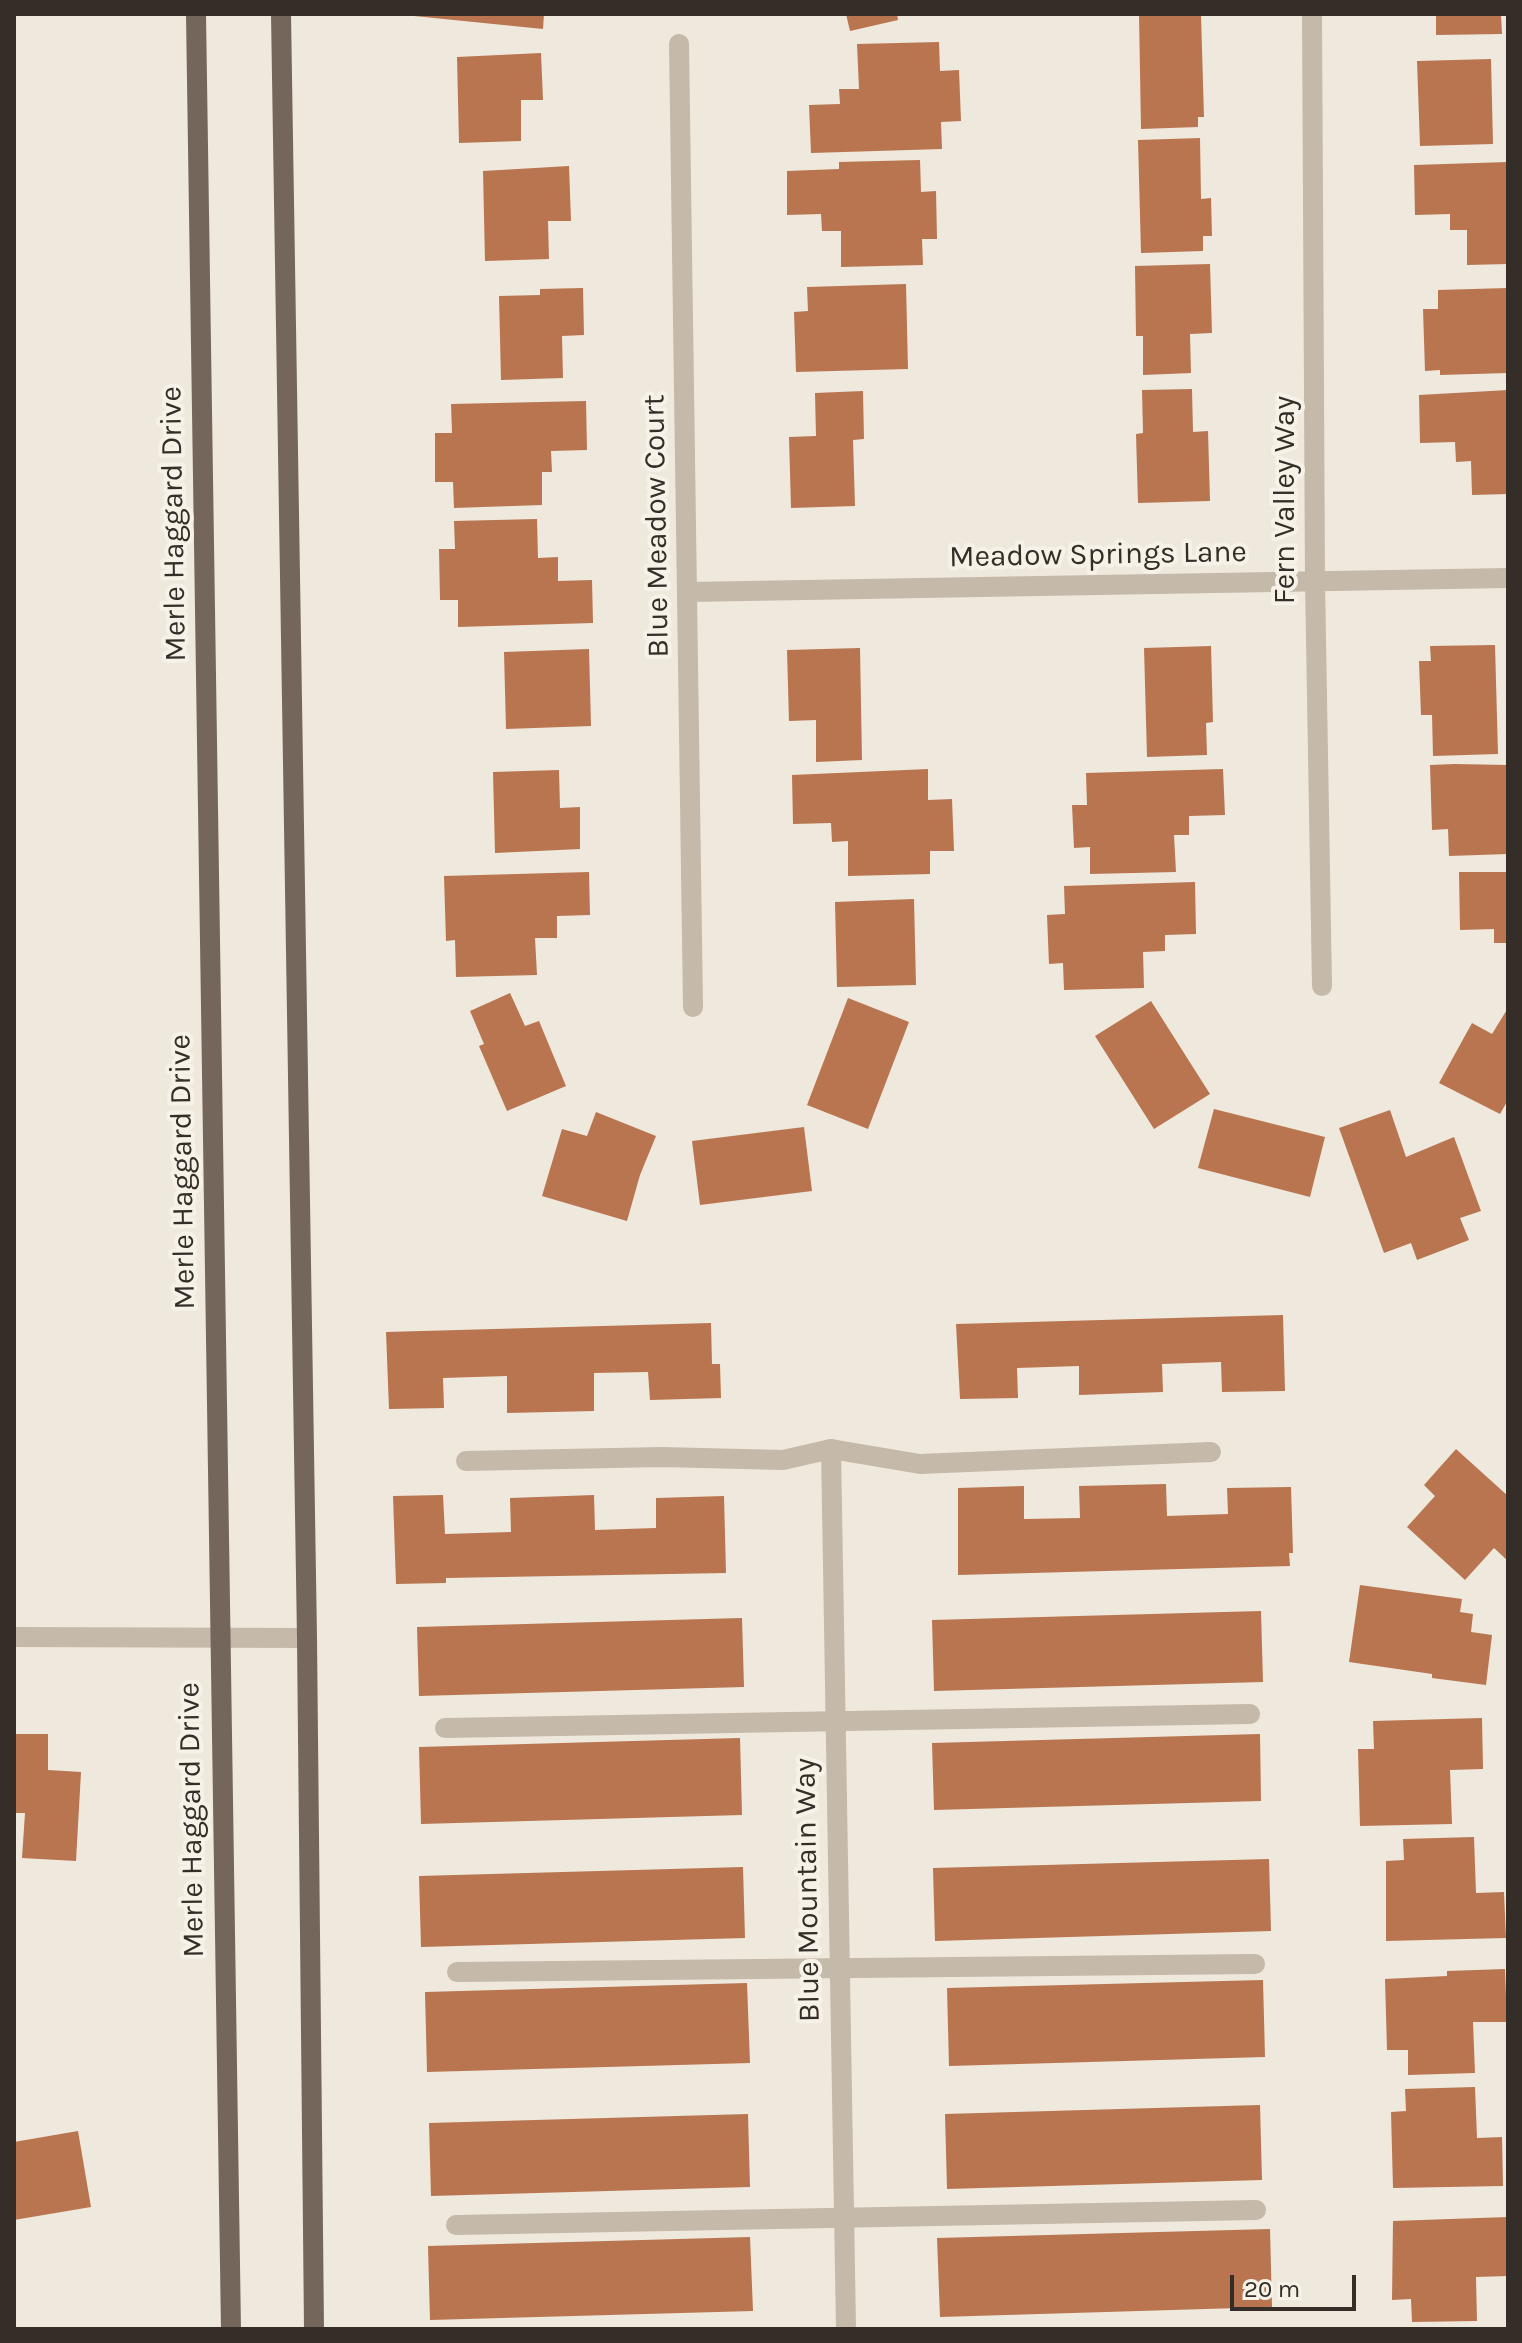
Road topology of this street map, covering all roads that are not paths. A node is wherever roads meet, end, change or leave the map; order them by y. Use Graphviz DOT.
graph roads {
  1 [pos="196,14"];
  2 [pos="281,14"];
  3 [pos="1312,14"];
  4 [pos="679,44"];
  5 [pos="1508,578"];
  6 [pos="1315,581"];
  7 [pos="688,592"];
  8 [pos="1322,986"];
  9 [pos="693,1007"];
  10 [pos="831,1449"];
  11 [pos="1211,1452"];
  12 [pos="466,1461"];
  13 [pos="14,1637"];
  14 [pos="219,1638"];
  15 [pos="307,1638"];
  16 [pos="1250,1714"];
  17 [pos="835,1723"];
  18 [pos="445,1728"];
  19 [pos="1255,1964"];
  20 [pos="840,1968"];
  21 [pos="457,1972"];
  22 [pos="1256,2210"];
  23 [pos="844,2219"];
  24 [pos="456,2225"];
  25 [pos="231,2329"];
  26 [pos="314,2329"];
  27 [pos="846,2329"];
  1 -- 14 [label="main road, Merle Haggard Drive"];
  2 -- 15 [label="main road"];
  3 -- 6 [label="street, Fern Valley Way"];
  4 -- 7 [label="street, Blue Meadow Court"];
  5 -- 6 [label="street, Meadow Springs Lane"];
  6 -- 7 [label="street, Meadow Springs Lane"];
  6 -- 8 [label="street, Fern Valley Way"];
  7 -- 9 [label="street, Blue Meadow Court"];
  10 -- 11 [label="street"];
  10 -- 12 [label="street"];
  10 -- 17 [label="street, Blue Mountain Way"];
  13 -- 14 [label="street"];
  14 -- 15 [label="street"];
  14 -- 25 [label="main road, Merle Haggard Drive"];
  15 -- 26 [label="main road"];
  16 -- 17 [label="street"];
  17 -- 18 [label="street"];
  17 -- 20 [label="street, Blue Mountain Way"];
  19 -- 20 [label="street"];
  20 -- 21 [label="street"];
  20 -- 23 [label="street, Blue Mountain Way"];
  22 -- 23 [label="street"];
  23 -- 24 [label="street"];
  23 -- 27 [label="street, Blue Mountain Way"];
}
